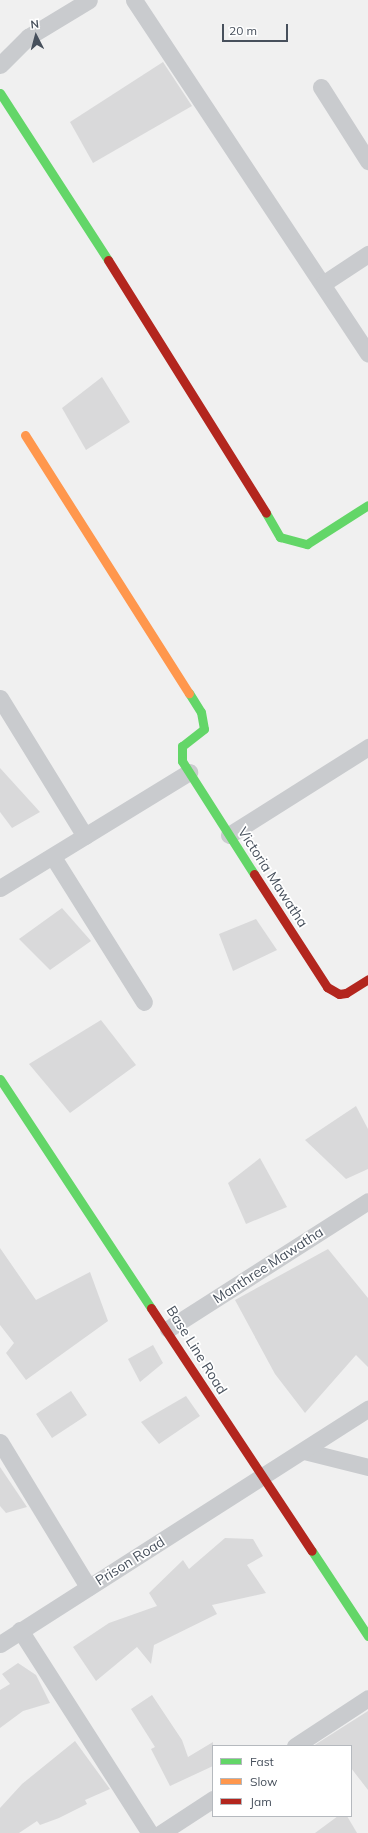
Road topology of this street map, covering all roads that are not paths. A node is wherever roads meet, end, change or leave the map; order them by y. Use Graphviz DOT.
graph roads {
  1 [pos="89,0"];
  2 [pos="134,0"];
  3 [pos="0,65"];
  4 [pos="321,86"];
  5 [pos="0,93"];
  6 [pos="368,161"];
  7 [pos="368,254"];
  8 [pos="324,283"];
  9 [pos="368,353"];
  10 [pos="25,435"];
  11 [pos="368,505"];
  12 [pos="0,698"];
  13 [pos="368,747"];
  14 [pos="189,772"];
  15 [pos="230,835"];
  16 [pos="85,836"];
  17 [pos="53,857"];
  18 [pos="0,888"];
  19 [pos="368,979"];
  20 [pos="144,1002"];
  21 [pos="0,1079"];
  22 [pos="368,1200"];
  23 [pos="168,1329"];
  24 [pos="368,1409"];
  25 [pos="0,1442"];
  26 [pos="304,1451"];
  27 [pos="368,1467"];
  28 [pos="261,1479"];
  29 [pos="88,1587"];
  30 [pos="20,1630"];
  31 [pos="368,1636"];
  32 [pos="0,1644"];
  33 [pos="368,1698"];
  34 [pos="297,1745"];
  35 [pos="212,1800"];
  36 [pos="150,1833"];
  37 [pos="161,1833"];
  1 -- 3 [label="street"];
  2 -- 8 [label="street"];
  4 -- 6 [label="street"];
  5 -- 11 [label="street"];
  7 -- 8 [label="street"];
  8 -- 9 [label="street"];
  10 -- 14 [label="street, Victoria Mawatha"];
  12 -- 16 [label="street"];
  13 -- 15 [label="street"];
  14 -- 15 [label="street, Victoria Mawatha"];
  14 -- 16 [label="street"];
  15 -- 19 [label="street, Victoria Mawatha"];
  16 -- 17 [label="street"];
  17 -- 18 [label="street"];
  17 -- 20 [label="street"];
  21 -- 23 [label="street, Base Line Road"];
  22 -- 23 [label="street, Manthree Mawatha"];
  23 -- 28 [label="street, Base Line Road"];
  24 -- 26 [label="street, Prison Road"];
  25 -- 29 [label="street"];
  26 -- 27 [label="street"];
  26 -- 28 [label="street, Prison Road"];
  28 -- 29 [label="street, Prison Road"];
  28 -- 31 [label="street, Base Line Road"];
  29 -- 30 [label="street, Prison Road"];
  30 -- 32 [label="street, Prison Road"];
  30 -- 36 [label="street"];
  33 -- 34 [label="street"];
  35 -- 37 [label="street"];
}
